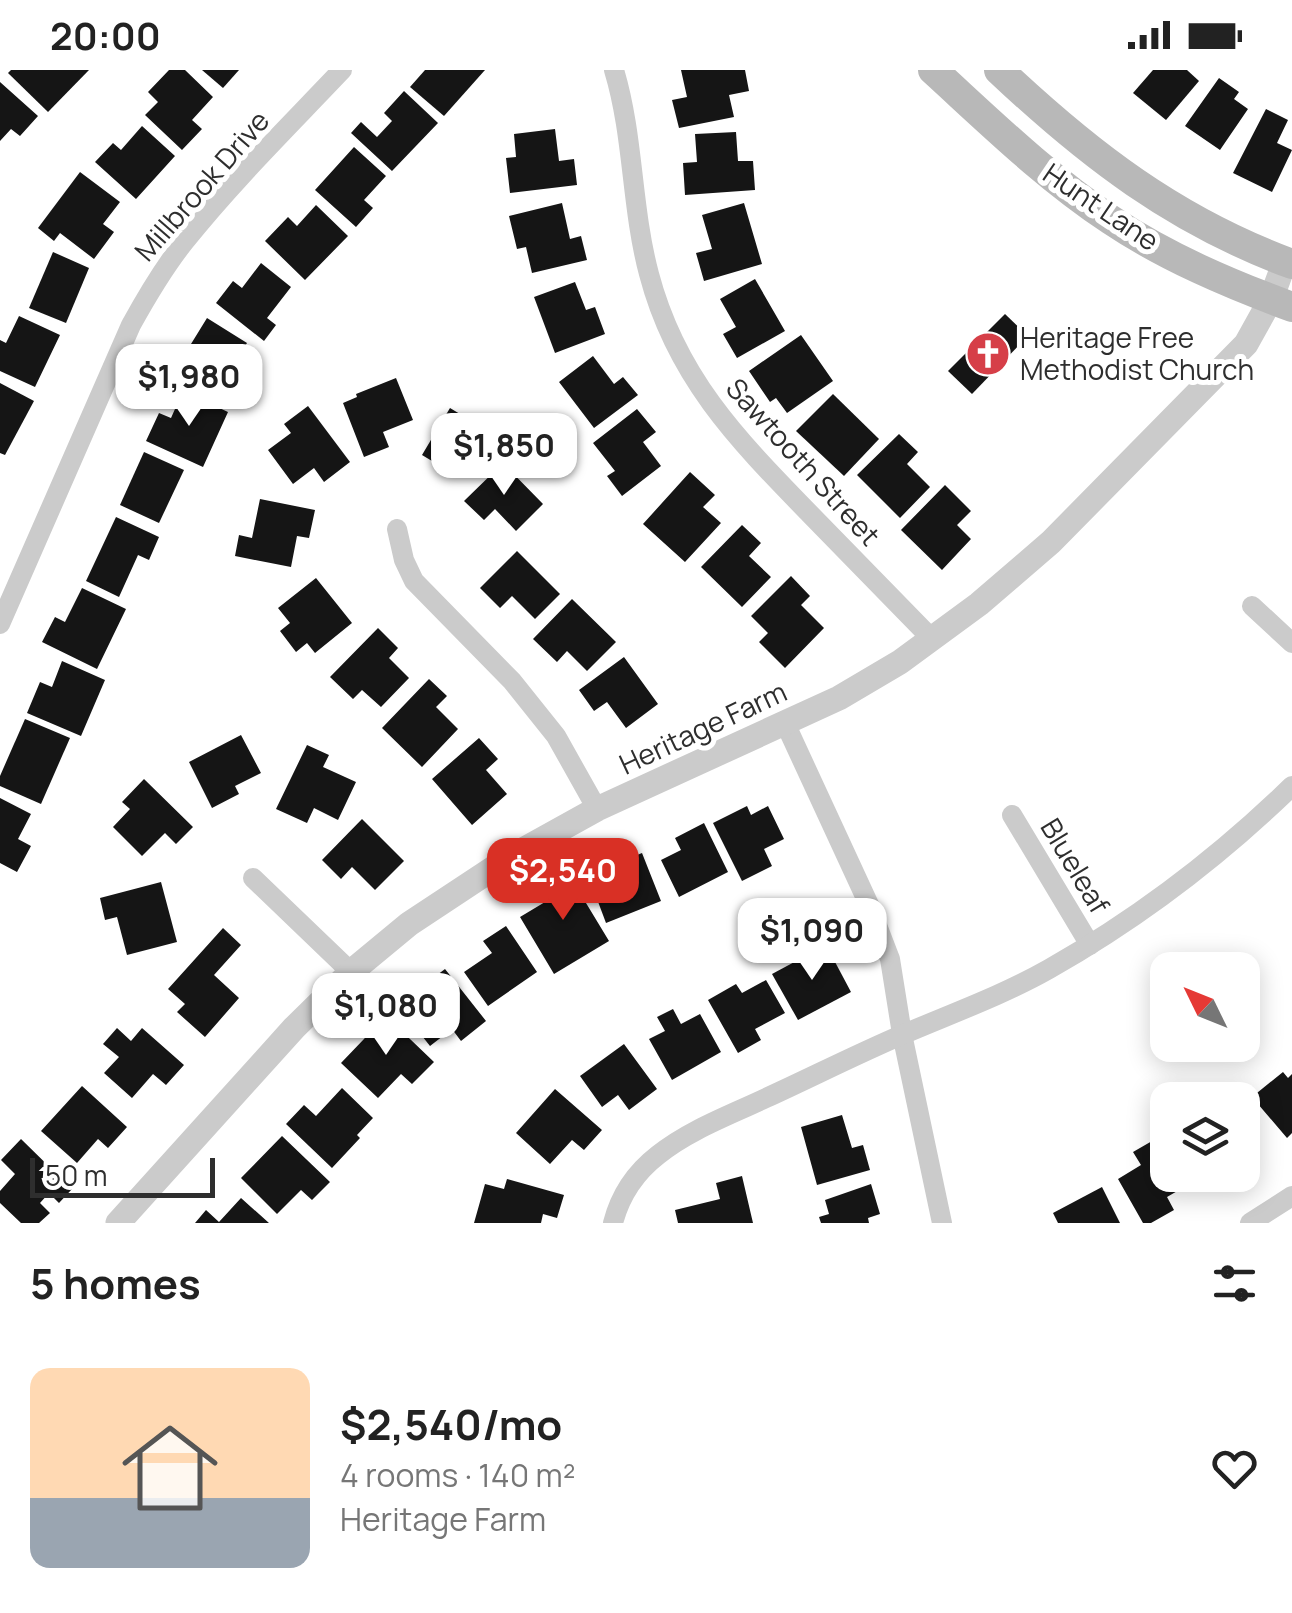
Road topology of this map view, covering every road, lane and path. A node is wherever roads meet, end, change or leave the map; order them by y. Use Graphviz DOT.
graph roads {
  1 [pos="342,70"];
  2 [pos="614,70"];
  3 [pos="933,70"];
  4 [pos="999,70"];
  5 [pos="1288,262"];
  6 [pos="1281,303"];
  7 [pos="397,529"];
  8 [pos="1252,606"];
  9 [pos="0,624"];
  10 [pos="932,639"];
  11 [pos="1292,643"];
  12 [pos="785,724"];
  13 [pos="1292,786"];
  14 [pos="597,810"];
  15 [pos="1012,815"];
  16 [pos="253,878"];
  17 [pos="1090,945"];
  18 [pos="351,972"];
  19 [pos="902,1034"];
  20 [pos="1292,1196"];
  21 [pos="1265,1219"];
  22 [pos="118,1223"];
  23 [pos="613,1223"];
  24 [pos="942,1223"];
  1 -- 9 [label="street, Millbrook Drive"];
  2 -- 10 [label="street, Sawtooth Street"];
  3 -- 6 [label="main road, Hunt Lane"];
  4 -- 5 [label="main road, Hunt Lane"];
  5 -- 6 [label="street, Heritage Farm"];
  6 -- 10 [label="street, Heritage Farm"];
  7 -- 14 [label="street"];
  8 -- 11 [label="street"];
  10 -- 12 [label="street, Heritage Farm"];
  12 -- 14 [label="street, Heritage Farm"];
  12 -- 19 [label="street"];
  13 -- 17 [label="street"];
  14 -- 18 [label="street, Heritage Farm"];
  15 -- 17 [label="street, Blueleaf"];
  16 -- 18 [label="street"];
  17 -- 19 [label="street"];
  18 -- 22 [label="street, Heritage Farm"];
  19 -- 23 [label="street"];
  19 -- 24 [label="street"];
  20 -- 21 [label="street"];
}
